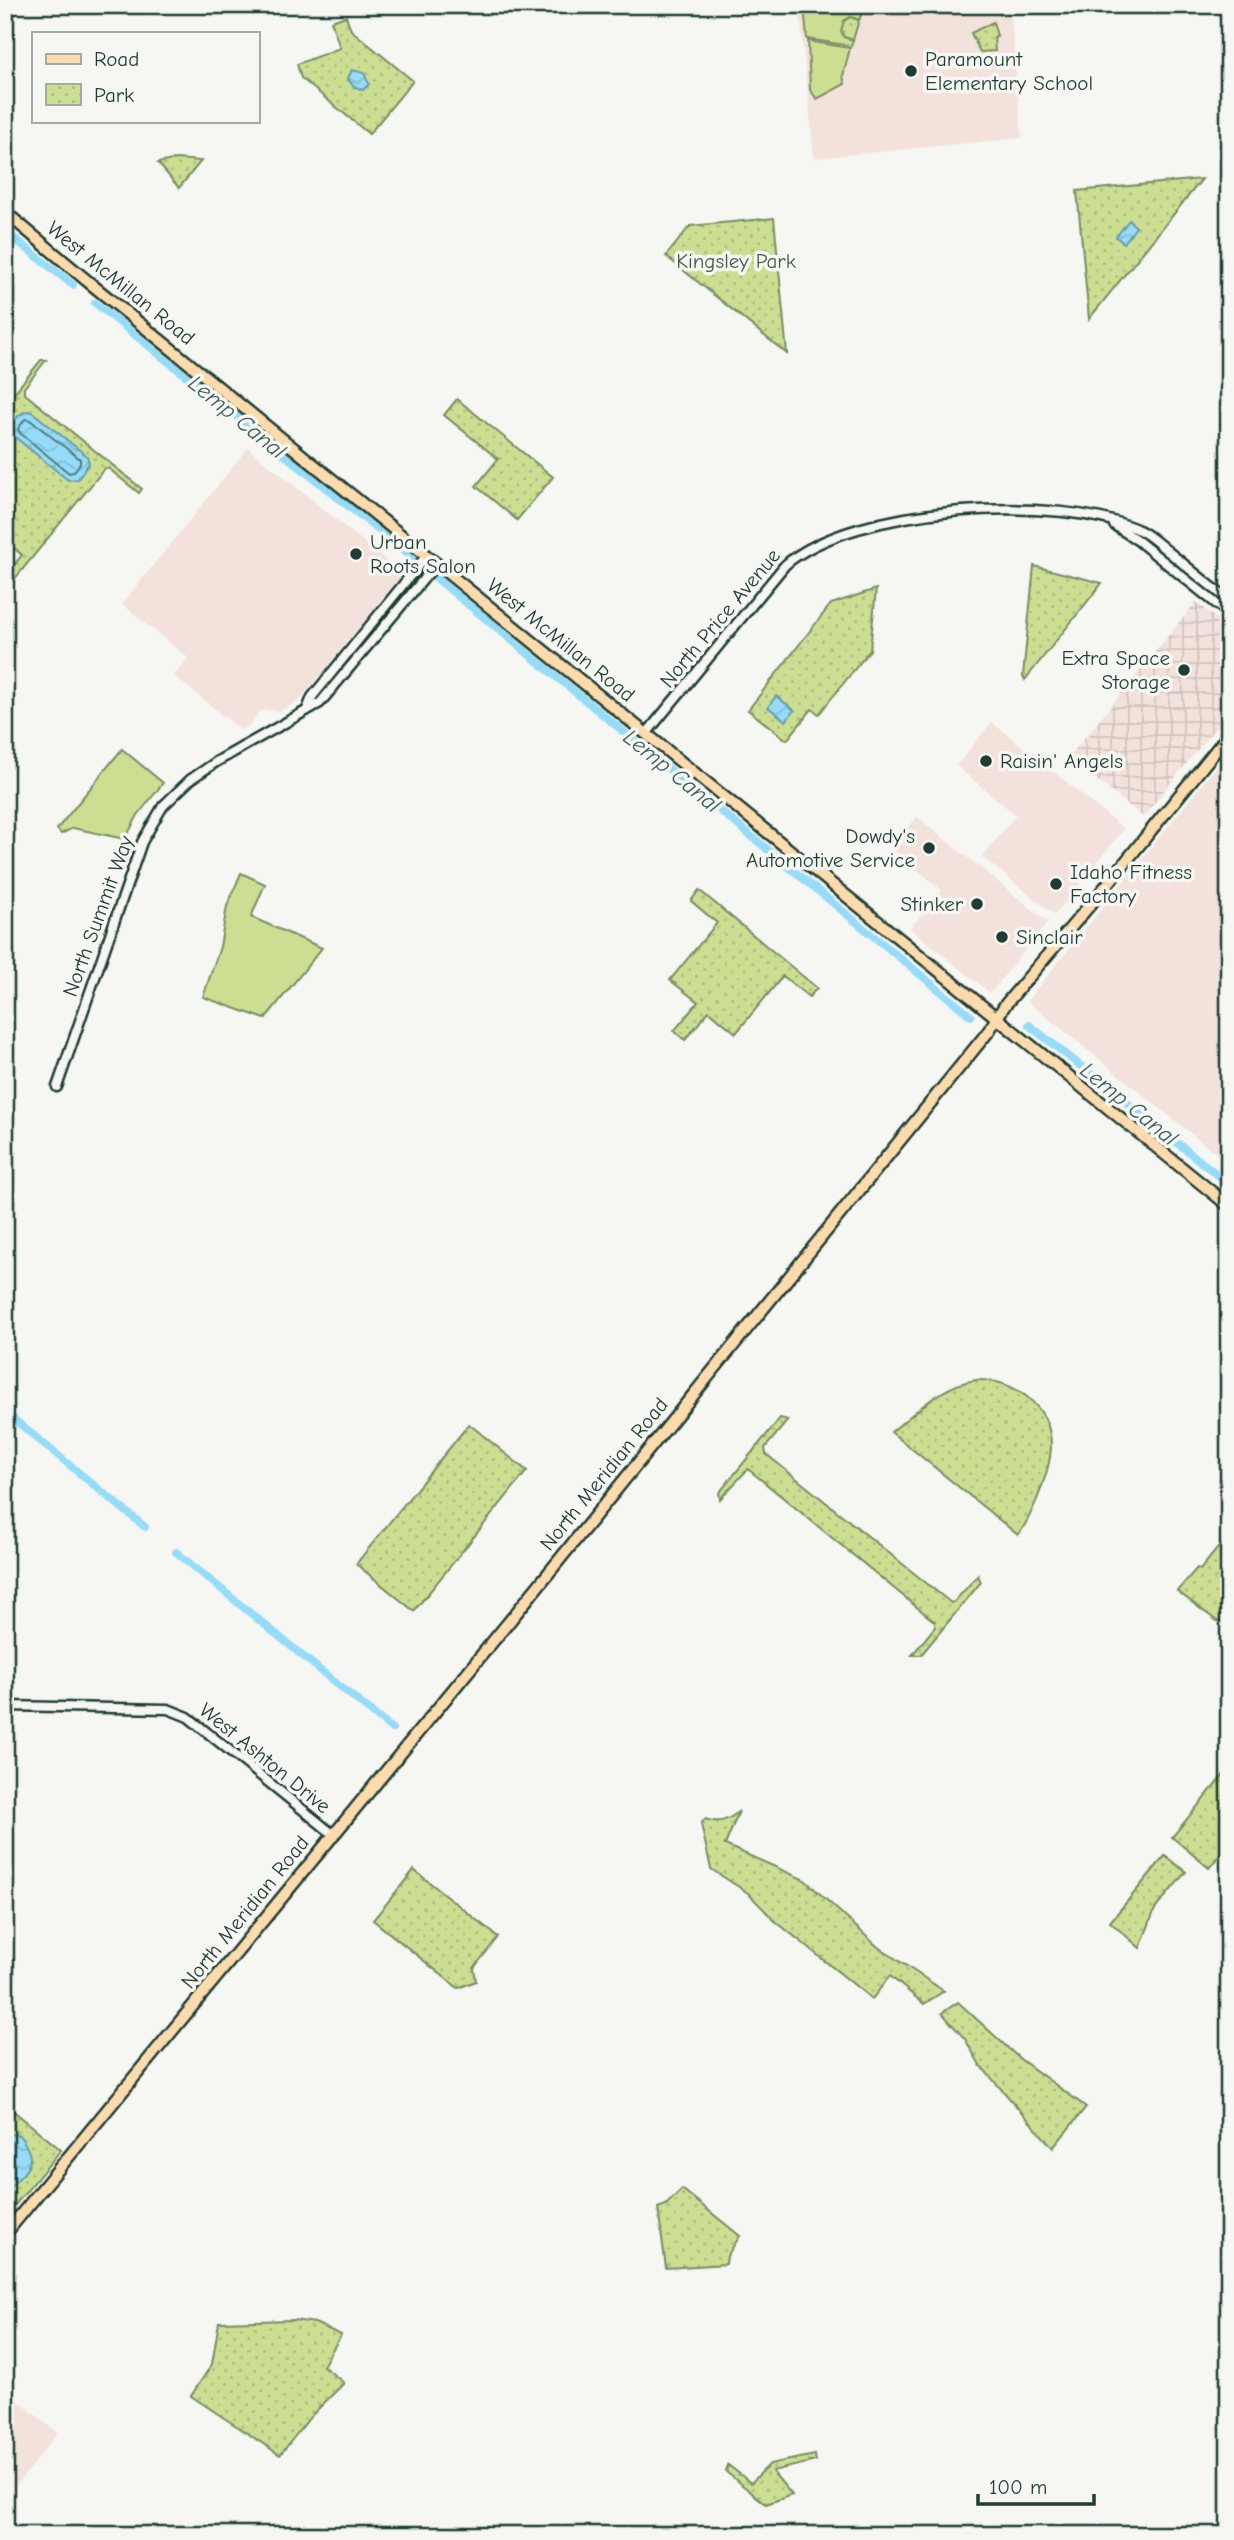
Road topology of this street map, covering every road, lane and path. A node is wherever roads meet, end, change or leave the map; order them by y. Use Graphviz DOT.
graph roads {
  1 [pos="5,212"];
  2 [pos="1105,520"];
  3 [pos="427,555"];
  4 [pos="436,563"];
  5 [pos="1229,600"];
  6 [pos="1229,614"];
  7 [pos="307,710"];
  8 [pos="646,734"];
  9 [pos="1229,734"];
  10 [pos="997,1017"];
  11 [pos="57,1087"];
  12 [pos="1229,1206"];
  13 [pos="5,1706"];
  14 [pos="334,1835"];
  15 [pos="5,2234"];
  1 -- 3 [label="main road, West McMillan Road"];
  2 -- 5 [label="street"];
  2 -- 6 [label="street"];
  2 -- 8 [label="street, North Price Avenue"];
  3 -- 4 [label="main road, West McMillan Road"];
  3 -- 7 [label="street, North Summit Way"];
  4 -- 7 [label="street, North Summit Way"];
  4 -- 8 [label="main road, West McMillan Road"];
  7 -- 11 [label="street, North Summit Way"];
  8 -- 10 [label="main road, West McMillan Road"];
  9 -- 10 [label="main road, North Meridian Road"];
  10 -- 12 [label="main road, West McMillan Road"];
  10 -- 14 [label="main road, North Meridian Road"];
  13 -- 14 [label="street, West Ashton Drive"];
  14 -- 15 [label="main road, North Meridian Road"];
}
